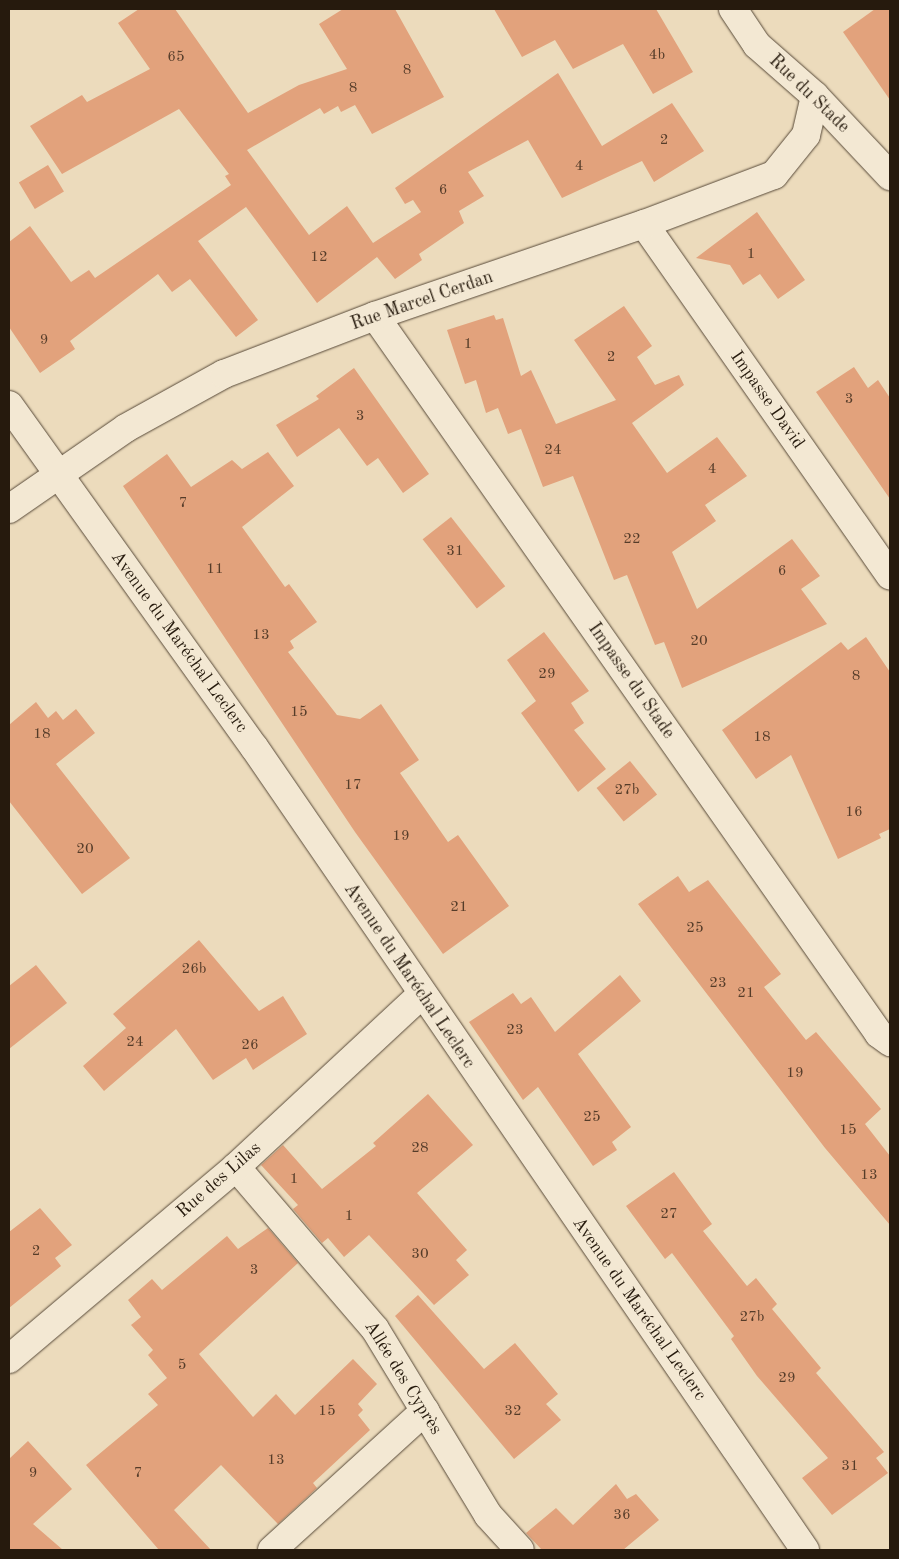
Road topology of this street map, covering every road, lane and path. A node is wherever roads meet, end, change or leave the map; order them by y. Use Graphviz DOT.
graph roads {
  1 [pos="733,9"];
  2 [pos="815,96"];
  3 [pos="890,176"];
  4 [pos="644,224"];
  5 [pos="375,316"];
  6 [pos="9,405"];
  7 [pos="58,473"];
  8 [pos="9,509"];
  9 [pos="890,575"];
  10 [pos="422,994"];
  11 [pos="890,1042"];
  12 [pos="236,1166"];
  13 [pos="9,1358"];
  14 [pos="425,1411"];
  15 [pos="272,1550"];
  16 [pos="520,1550"];
  17 [pos="804,1550"];
  1 -- 2 [label="street, Rue du Stade"];
  2 -- 3 [label="street, Rue du Stade"];
  2 -- 4 [label="street, Rue Marcel Cerdan"];
  4 -- 5 [label="street, Rue Marcel Cerdan"];
  4 -- 9 [label="street, Impasse David"];
  5 -- 7 [label="street, Rue Marcel Cerdan"];
  5 -- 11 [label="street, Impasse du Stade"];
  6 -- 7 [label="street, Avenue du Maréchal Leclerc"];
  7 -- 8 [label="street, Rue Marcel Cerdan"];
  7 -- 10 [label="street, Avenue du Maréchal Leclerc"];
  10 -- 12 [label="street, Rue des Lilas"];
  10 -- 17 [label="street, Avenue du Maréchal Leclerc"];
  12 -- 13 [label="street, Rue des Lilas"];
  12 -- 14 [label="street, Allée des Cyprès"];
  14 -- 15 [label="street"];
  14 -- 16 [label="street, Allée des Cyprès"];
}
